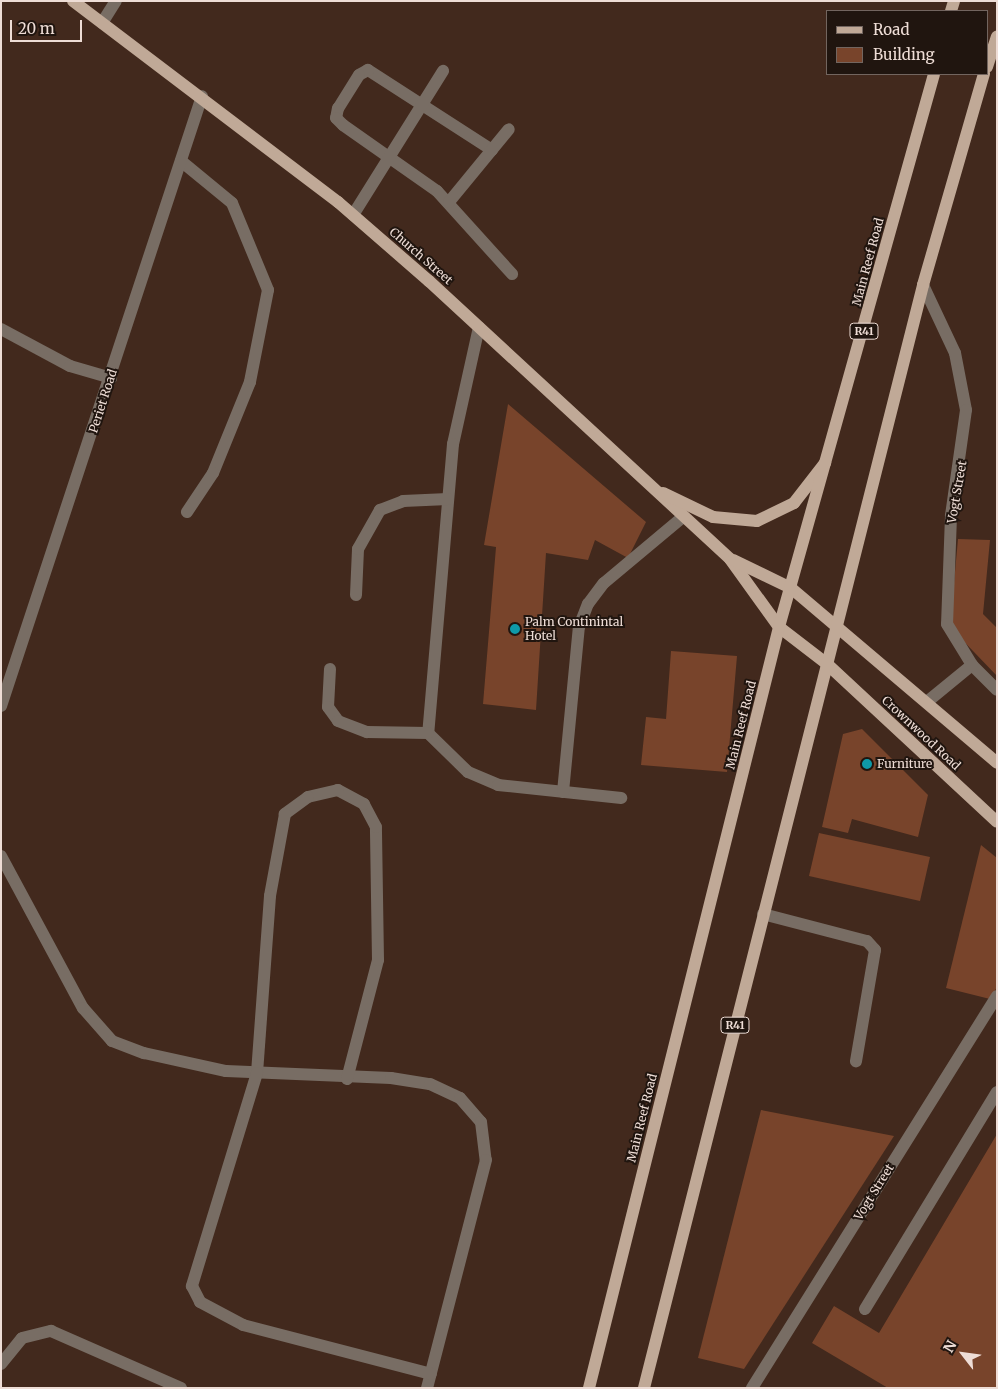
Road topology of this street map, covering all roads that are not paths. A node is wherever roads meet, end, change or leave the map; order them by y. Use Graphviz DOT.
graph roads {
  1 [pos="73,1"];
  2 [pos="116,1"];
  3 [pos="102,23"];
  4 [pos="997,37"];
  5 [pos="988,64"];
  6 [pos="443,71"];
  7 [pos="934,75"];
  8 [pos="984,75"];
  9 [pos="202,96"];
  10 [pos="423,104"];
  11 [pos="509,130"];
  12 [pos="492,150"];
  13 [pos="391,158"];
  14 [pos="181,162"];
  15 [pos="449,202"];
  16 [pos="353,215"];
  17 [pos="512,274"];
  18 [pos="922,285"];
  19 [pos="479,327"];
  20 [pos="1,329"];
  21 [pos="111,378"];
  22 [pos="829,457"];
  23 [pos="650,487"];
  24 [pos="448,499"];
  25 [pos="187,512"];
  26 [pos="683,517"];
  27 [pos="730,559"];
  28 [pos="791,588"];
  29 [pos="356,595"];
  30 [pos="836,624"];
  31 [pos="779,627"];
  32 [pos="826,663"];
  33 [pos="972,666"];
  34 [pos="330,670"];
  35 [pos="997,690"];
  36 [pos="928,701"];
  37 [pos="1,706"];
  38 [pos="428,733"];
  39 [pos="997,764"];
  40 [pos="563,792"];
  41 [pos="621,798"];
  42 [pos="997,822"];
  43 [pos="1,856"];
  44 [pos="762,914"];
  45 [pos="997,996"];
  46 [pos="856,1061"];
  47 [pos="257,1073"];
  48 [pos="347,1079"];
  49 [pos="997,1092"];
  50 [pos="865,1309"];
  51 [pos="1,1364"];
  52 [pos="430,1374"];
  53 [pos="181,1388"];
  54 [pos="427,1388"];
  55 [pos="589,1388"];
  56 [pos="644,1388"];
  57 [pos="752,1388"];
  1 -- 3 [label="main road, Church Street"];
  2 -- 3 [label="street"];
  3 -- 9 [label="main road, Church Street"];
  4 -- 5 [label="main road"];
  6 -- 10 [label="street"];
  7 -- 22 [label="main road, Main Reef Road / R41"];
  8 -- 18 [label="main road, R41"];
  9 -- 14 [label="street, Periet Road"];
  9 -- 16 [label="main road, Church Street"];
  10 -- 12 [label="street"];
  10 -- 13 [label="street"];
  10 -- 13 [label="street"];
  11 -- 12 [label="street"];
  12 -- 15 [label="street"];
  13 -- 15 [label="street"];
  13 -- 16 [label="street"];
  14 -- 21 [label="street, Periet Road"];
  14 -- 25 [label="street"];
  15 -- 17 [label="street"];
  16 -- 19 [label="main road, Church Street"];
  18 -- 30 [label="main road, R41"];
  18 -- 33 [label="street, Vogt Street"];
  19 -- 23 [label="main road, Church Street"];
  19 -- 24 [label="street"];
  20 -- 21 [label="street"];
  21 -- 37 [label="street, Periet Road"];
  22 -- 23 [label="main road"];
  22 -- 28 [label="main road, Main Reef Road / R41"];
  23 -- 26 [label="main road, Church Street"];
  24 -- 29 [label="street"];
  24 -- 38 [label="street"];
  26 -- 27 [label="main road, Church Street"];
  26 -- 40 [label="street"];
  27 -- 28 [label="main road, Church Street"];
  27 -- 31 [label="main road, Church Street"];
  28 -- 30 [label="main road, Church Street"];
  28 -- 31 [label="main road, Main Reef Road / R41"];
  30 -- 32 [label="main road, R41"];
  30 -- 36 [label="main road"];
  31 -- 32 [label="main road, Church Street"];
  31 -- 55 [label="main road, Main Reef Road / R41"];
  32 -- 42 [label="main road, Crownwood Road"];
  32 -- 44 [label="main road, R41"];
  33 -- 35 [label="street, Vogt Street"];
  33 -- 36 [label="street"];
  34 -- 38 [label="street"];
  36 -- 39 [label="main road"];
  38 -- 40 [label="street"];
  40 -- 41 [label="street"];
  43 -- 47 [label="street"];
  44 -- 46 [label="street"];
  44 -- 56 [label="main road, R41"];
  45 -- 57 [label="street, Vogt Street"];
  47 -- 48 [label="street"];
  47 -- 48 [label="street"];
  47 -- 52 [label="street"];
  48 -- 52 [label="street"];
  49 -- 50 [label="street"];
  51 -- 53 [label="street"];
  52 -- 54 [label="street"];
}
